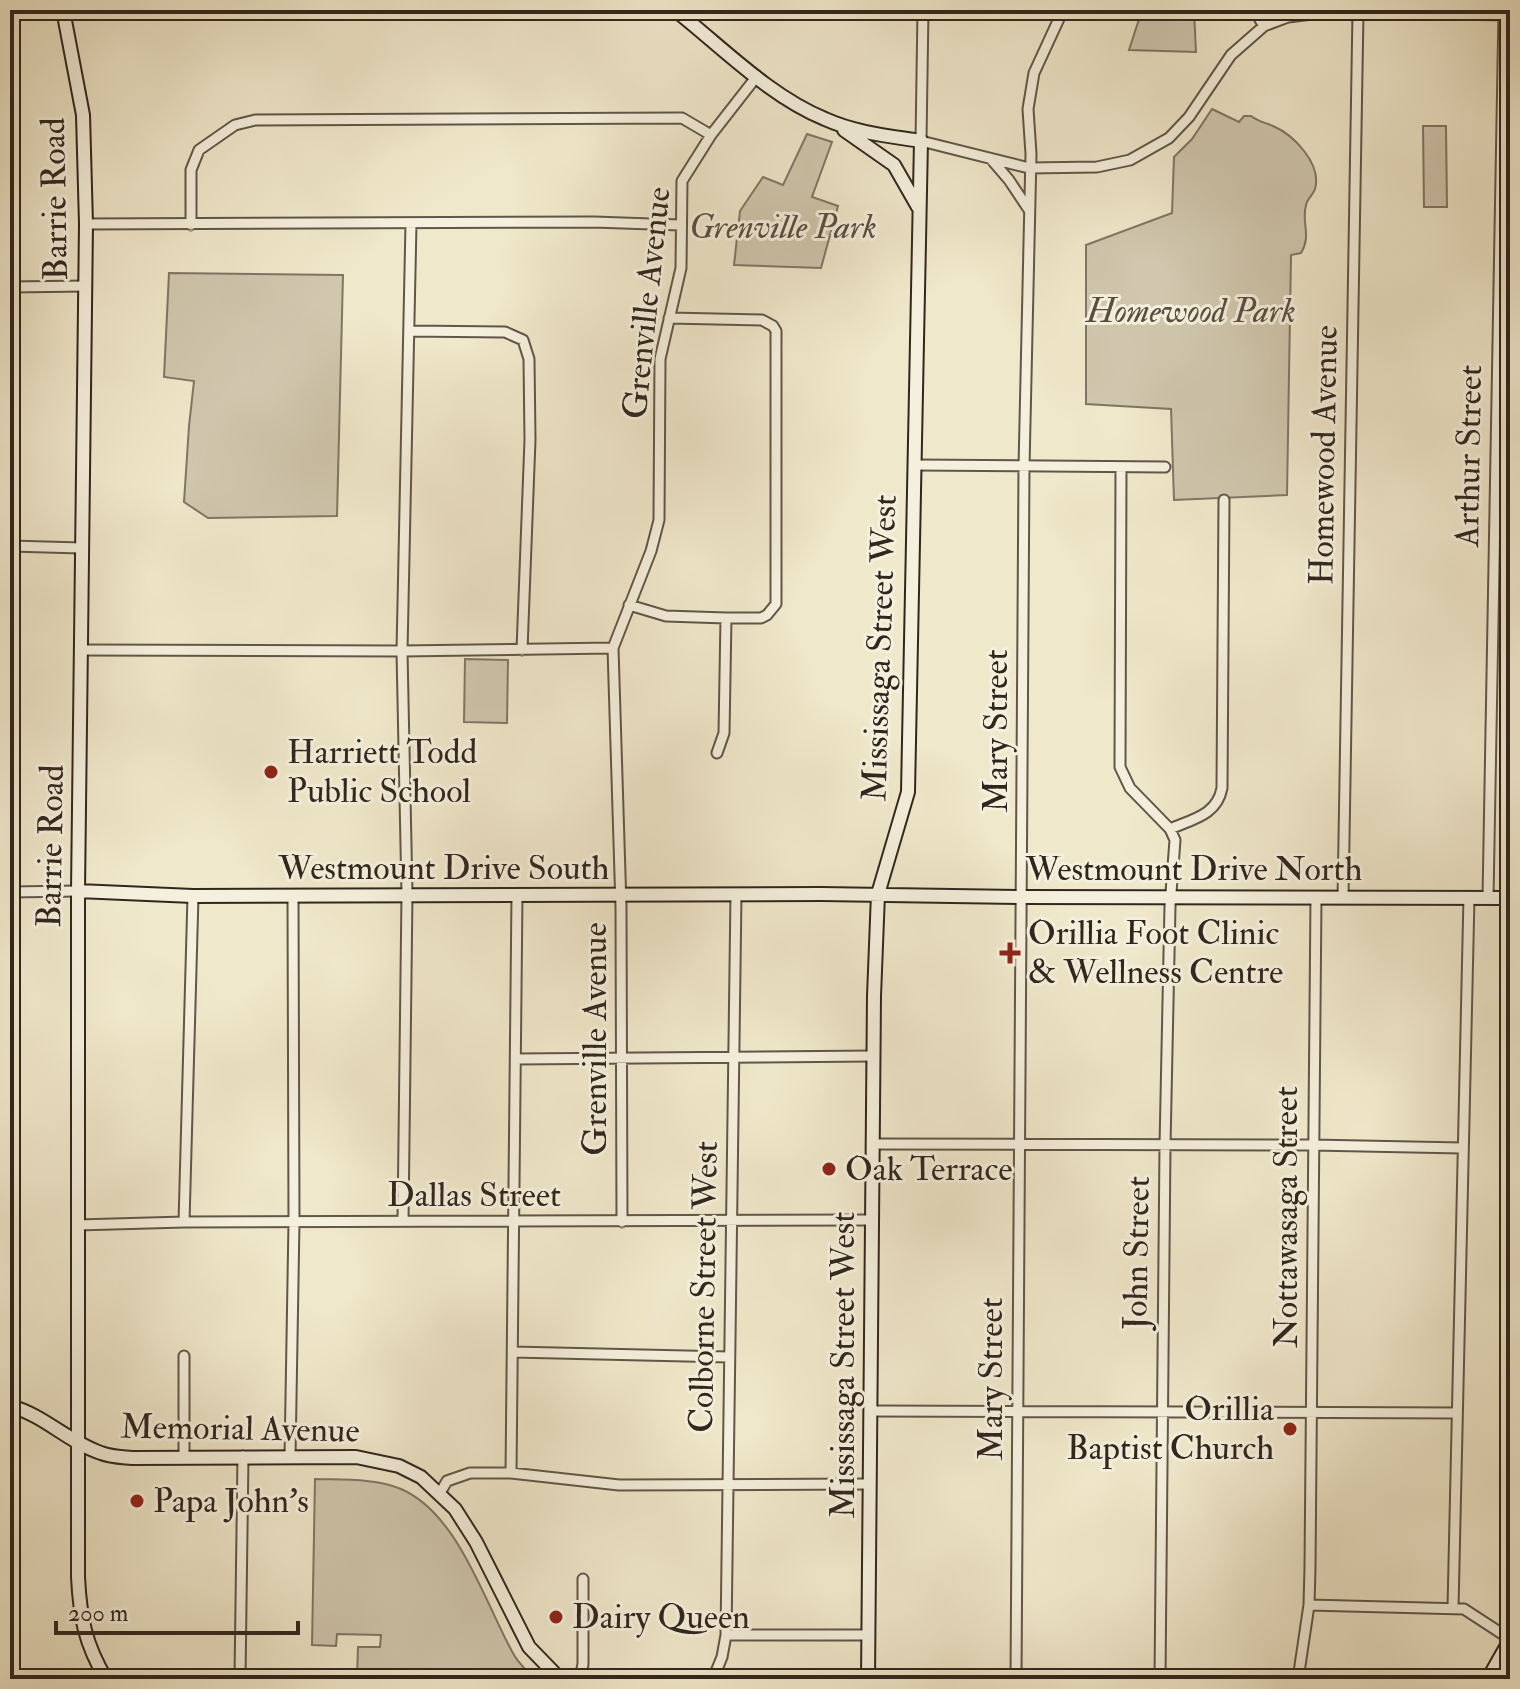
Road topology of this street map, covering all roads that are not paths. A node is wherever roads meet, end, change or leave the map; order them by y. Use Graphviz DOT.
graph roads {
  1 [pos="63,10"];
  2 [pos="675,10"];
  3 [pos="923,10"];
  4 [pos="1063,10"];
  5 [pos="1254,10"];
  6 [pos="1358,12"];
  7 [pos="1506,13"];
  8 [pos="1264,26"];
  9 [pos="757,76"];
  10 [pos="831,122"];
  11 [pos="711,135"];
  12 [pos="921,141"];
  13 [pos="991,159"];
  14 [pos="1029,168"];
  15 [pos="920,210"];
  16 [pos="1029,210"];
  17 [pos="86,224"];
  18 [pos="411,224"];
  19 [pos="191,225"];
  20 [pos="680,225"];
  21 [pos="86,286"];
  22 [pos="10,287"];
  23 [pos="669,318"];
  24 [pos="409,331"];
  25 [pos="915,465"];
  26 [pos="1024,467"];
  27 [pos="1165,467"];
  28 [pos="1121,468"];
  29 [pos="1224,500"];
  30 [pos="10,546"];
  31 [pos="81,548"];
  32 [pos="629,605"];
  33 [pos="726,618"];
  34 [pos="613,648"];
  35 [pos="82,650"];
  36 [pos="522,650"];
  37 [pos="402,651"];
  38 [pos="717,753"];
  39 [pos="1170,829"];
  40 [pos="78,891"];
  41 [pos="10,892"];
  42 [pos="407,894"];
  43 [pos="736,894"];
  44 [pos="878,894"];
  45 [pos="517,895"];
  46 [pos="620,895"];
  47 [pos="193,896"];
  48 [pos="293,896"];
  49 [pos="1021,897"];
  50 [pos="1469,897"];
  51 [pos="1171,898"];
  52 [pos="1316,898"];
  53 [pos="1343,898"];
  54 [pos="1488,898"];
  55 [pos="1510,898"];
  56 [pos="734,1056"];
  57 [pos="874,1056"];
  58 [pos="516,1059"];
  59 [pos="621,1059"];
  60 [pos="873,1144"];
  61 [pos="1019,1145"];
  62 [pos="1312,1145"];
  63 [pos="1165,1146"];
  64 [pos="1462,1148"];
  65 [pos="872,1220"];
  66 [pos="403,1221"];
  67 [pos="513,1221"];
  68 [pos="184,1222"];
  69 [pos="294,1222"];
  70 [pos="622,1222"];
  71 [pos="730,1222"];
  72 [pos="77,1225"];
  73 [pos="513,1352"];
  74 [pos="184,1356"];
  75 [pos="729,1357"];
  76 [pos="10,1406"];
  77 [pos="871,1411"];
  78 [pos="1017,1412"];
  79 [pos="1161,1412"];
  80 [pos="1311,1412"];
  81 [pos="1457,1413"];
  82 [pos="77,1440"];
  83 [pos="243,1456"];
  84 [pos="184,1457"];
  85 [pos="290,1457"];
  86 [pos="511,1473"];
  87 [pos="728,1484"];
  88 [pos="870,1484"];
  89 [pos="440,1493"];
  90 [pos="583,1579"];
  91 [pos="1309,1605"];
  92 [pos="1453,1608"];
  93 [pos="726,1635"];
  94 [pos="869,1635"];
  95 [pos="1510,1639"];
  96 [pos="553,1677"];
  97 [pos="106,1679"];
  98 [pos="240,1679"];
  99 [pos="580,1679"];
  100 [pos="713,1679"];
  101 [pos="868,1679"];
  102 [pos="1016,1679"];
  103 [pos="1160,1679"];
  104 [pos="1298,1679"];
  105 [pos="1488,1679"];
  1 -- 17 [label="street, Barrie Road"];
  2 -- 9 [label="street"];
  3 -- 12 [label="street"];
  4 -- 14 [label="street, Mary Street"];
  5 -- 8 [label="street"];
  6 -- 7 [label="street"];
  6 -- 8 [label="street"];
  6 -- 53 [label="street, Homewood Avenue"];
  7 -- 54 [label="street, Arthur Street"];
  8 -- 14 [label="street"];
  9 -- 10 [label="street"];
  9 -- 11 [label="street, Grenville Avenue"];
  10 -- 12 [label="street"];
  10 -- 15 [label="street"];
  11 -- 19 [label="street"];
  11 -- 20 [label="street, Grenville Avenue"];
  12 -- 13 [label="street"];
  12 -- 15 [label="street, Mississaga Street West"];
  13 -- 14 [label="street"];
  13 -- 16 [label="street"];
  14 -- 16 [label="street, Mary Street"];
  15 -- 25 [label="street, Mississaga Street West"];
  16 -- 26 [label="street, Mary Street"];
  17 -- 19 [label="street"];
  17 -- 21 [label="street, Barrie Road"];
  18 -- 19 [label="street"];
  18 -- 20 [label="street"];
  18 -- 24 [label="street"];
  20 -- 23 [label="street, Grenville Avenue"];
  21 -- 22 [label="street"];
  21 -- 31 [label="street, Barrie Road"];
  23 -- 32 [label="street, Grenville Avenue"];
  23 -- 33 [label="street"];
  24 -- 36 [label="street"];
  24 -- 37 [label="street"];
  25 -- 26 [label="street"];
  25 -- 44 [label="street, Mississaga Street West"];
  26 -- 28 [label="street"];
  26 -- 49 [label="street, Mary Street"];
  27 -- 28 [label="street"];
  28 -- 39 [label="street"];
  29 -- 39 [label="street"];
  30 -- 31 [label="street"];
  31 -- 35 [label="street, Barrie Road"];
  32 -- 33 [label="street"];
  32 -- 34 [label="street, Grenville Avenue"];
  33 -- 38 [label="street"];
  34 -- 36 [label="street"];
  34 -- 46 [label="street, Grenville Avenue"];
  35 -- 37 [label="street"];
  35 -- 40 [label="street, Barrie Road"];
  36 -- 37 [label="street"];
  37 -- 42 [label="street"];
  39 -- 51 [label="street, John Street"];
  40 -- 41 [label="street, Westmount Drive South"];
  40 -- 47 [label="street, Westmount Drive South"];
  40 -- 72 [label="street, Barrie Road"];
  42 -- 45 [label="street, Westmount Drive South"];
  42 -- 48 [label="street, Westmount Drive South"];
  42 -- 66 [label="street"];
  43 -- 44 [label="street, Westmount Drive South"];
  43 -- 46 [label="street, Westmount Drive South"];
  43 -- 56 [label="street, Colborne Street West"];
  44 -- 49 [label="street, Westmount Drive North"];
  44 -- 57 [label="street, Mississaga Street West"];
  45 -- 46 [label="street, Westmount Drive South"];
  45 -- 58 [label="street"];
  46 -- 59 [label="street, Grenville Avenue"];
  47 -- 48 [label="street, Westmount Drive South"];
  47 -- 68 [label="street"];
  48 -- 69 [label="street"];
  49 -- 51 [label="street, Westmount Drive North"];
  49 -- 61 [label="street, Mary Street"];
  50 -- 53 [label="street, Westmount Drive North"];
  50 -- 54 [label="street, Westmount Drive North"];
  50 -- 64 [label="street"];
  51 -- 52 [label="street, Westmount Drive North"];
  51 -- 63 [label="street, John Street"];
  52 -- 53 [label="street, Westmount Drive North"];
  52 -- 62 [label="street, Nottawasaga Street"];
  54 -- 55 [label="street, Westmount Drive North"];
  56 -- 57 [label="street"];
  56 -- 59 [label="street"];
  56 -- 71 [label="street, Colborne Street West"];
  57 -- 60 [label="street, Mississaga Street West"];
  58 -- 59 [label="street"];
  58 -- 67 [label="street"];
  59 -- 70 [label="street, Grenville Avenue"];
  60 -- 61 [label="street"];
  60 -- 65 [label="street, Mississaga Street West"];
  61 -- 63 [label="street"];
  61 -- 78 [label="street, Mary Street"];
  62 -- 63 [label="street"];
  62 -- 64 [label="street"];
  62 -- 80 [label="street, Nottawasaga Street"];
  63 -- 79 [label="street, John Street"];
  64 -- 81 [label="street"];
  65 -- 71 [label="street, Dallas Street"];
  65 -- 77 [label="street, Mississaga Street West"];
  66 -- 67 [label="street, Dallas Street"];
  66 -- 69 [label="street, Dallas Street"];
  67 -- 70 [label="street, Dallas Street"];
  67 -- 73 [label="street"];
  68 -- 69 [label="street, Dallas Street"];
  68 -- 72 [label="street, Dallas Street"];
  69 -- 85 [label="street"];
  70 -- 71 [label="street, Dallas Street"];
  71 -- 75 [label="street, Colborne Street West"];
  72 -- 82 [label="street, Barrie Road"];
  73 -- 75 [label="street"];
  73 -- 86 [label="street"];
  74 -- 84 [label="street"];
  75 -- 87 [label="street, Colborne Street West"];
  76 -- 82 [label="street, Memorial Avenue"];
  77 -- 78 [label="street"];
  77 -- 88 [label="street, Mississaga Street West"];
  78 -- 79 [label="street"];
  78 -- 102 [label="street, Mary Street"];
  79 -- 80 [label="street"];
  79 -- 103 [label="street, John Street"];
  80 -- 81 [label="street"];
  80 -- 91 [label="street, Nottawasaga Street"];
  81 -- 92 [label="street"];
  82 -- 84 [label="street, Memorial Avenue"];
  82 -- 97 [label="street, Barrie Road"];
  83 -- 84 [label="street, Memorial Avenue"];
  83 -- 85 [label="street, Memorial Avenue"];
  83 -- 98 [label="street"];
  85 -- 89 [label="street, Memorial Avenue"];
  86 -- 87 [label="street"];
  86 -- 89 [label="street"];
  87 -- 88 [label="street"];
  87 -- 93 [label="street, Colborne Street West"];
  88 -- 94 [label="street, Mississaga Street West"];
  89 -- 96 [label="street, Memorial Avenue"];
  90 -- 99 [label="street"];
  91 -- 92 [label="street"];
  91 -- 104 [label="street, Nottawasaga Street"];
  92 -- 95 [label="street"];
  93 -- 94 [label="street"];
  93 -- 100 [label="street, Colborne Street West"];
  94 -- 101 [label="street, Mississaga Street West"];
  95 -- 105 [label="street"];
}
